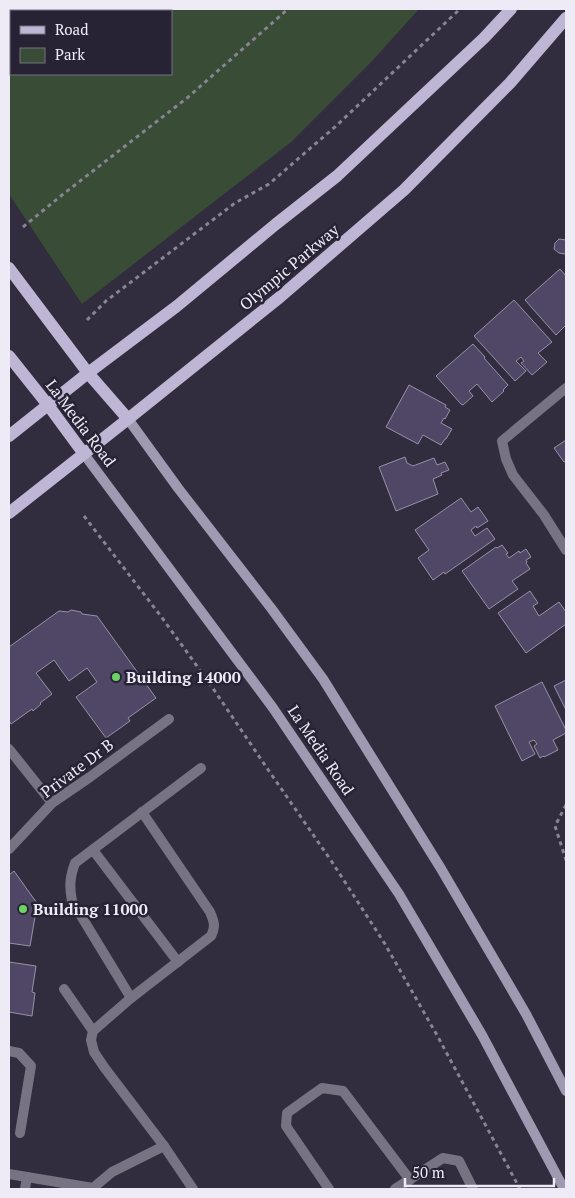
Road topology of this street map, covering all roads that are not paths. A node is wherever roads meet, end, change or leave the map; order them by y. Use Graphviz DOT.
graph roads {
  1 [pos="511,9"];
  2 [pos="566,18"];
  3 [pos="9,268"];
  4 [pos="9,356"];
  5 [pos="88,373"];
  6 [pos="566,388"];
  7 [pos="48,405"];
  8 [pos="128,419"];
  9 [pos="9,436"];
  10 [pos="84,454"];
  11 [pos="9,513"];
  12 [pos="566,550"];
  13 [pos="169,719"];
  14 [pos="9,749"];
  15 [pos="201,768"];
  16 [pos="52,803"];
  17 [pos="142,812"];
  18 [pos="9,849"];
  19 [pos="93,850"];
  20 [pos="178,962"];
  21 [pos="64,989"];
  22 [pos="131,998"];
  23 [pos="93,1031"];
  24 [pos="9,1051"];
  25 [pos="566,1091"];
  26 [pos="20,1133"];
  27 [pos="164,1146"];
  28 [pos="14,1176"];
  29 [pos="410,1180"];
  30 [pos="25,1189"];
  31 [pos="193,1189"];
  32 [pos="329,1189"];
  33 [pos="396,1189"];
  34 [pos="474,1189"];
  35 [pos="564,1189"];
  1 -- 5 [label="main road"];
  2 -- 8 [label="main road, Olympic Parkway"];
  3 -- 5 [label="main road"];
  4 -- 7 [label="main road, La Media Road"];
  5 -- 7 [label="main road"];
  5 -- 8 [label="main road"];
  6 -- 12 [label="street"];
  7 -- 9 [label="main road"];
  7 -- 10 [label="main road, La Media Road"];
  8 -- 10 [label="main road, Olympic Parkway"];
  8 -- 25 [label="main road"];
  10 -- 11 [label="main road, Olympic Parkway"];
  10 -- 35 [label="main road, La Media Road"];
  13 -- 16 [label="street, Private Dr B"];
  14 -- 16 [label="street"];
  15 -- 17 [label="street"];
  16 -- 18 [label="street, Private Dr B"];
  17 -- 19 [label="street"];
  17 -- 20 [label="street"];
  19 -- 20 [label="street"];
  19 -- 22 [label="street"];
  20 -- 22 [label="street"];
  21 -- 23 [label="street"];
  22 -- 23 [label="street"];
  23 -- 27 [label="street"];
  24 -- 26 [label="street"];
  27 -- 28 [label="street"];
  27 -- 31 [label="street"];
  28 -- 30 [label="street"];
  29 -- 32 [label="street"];
  29 -- 33 [label="street"];
  29 -- 34 [label="street"];
}
